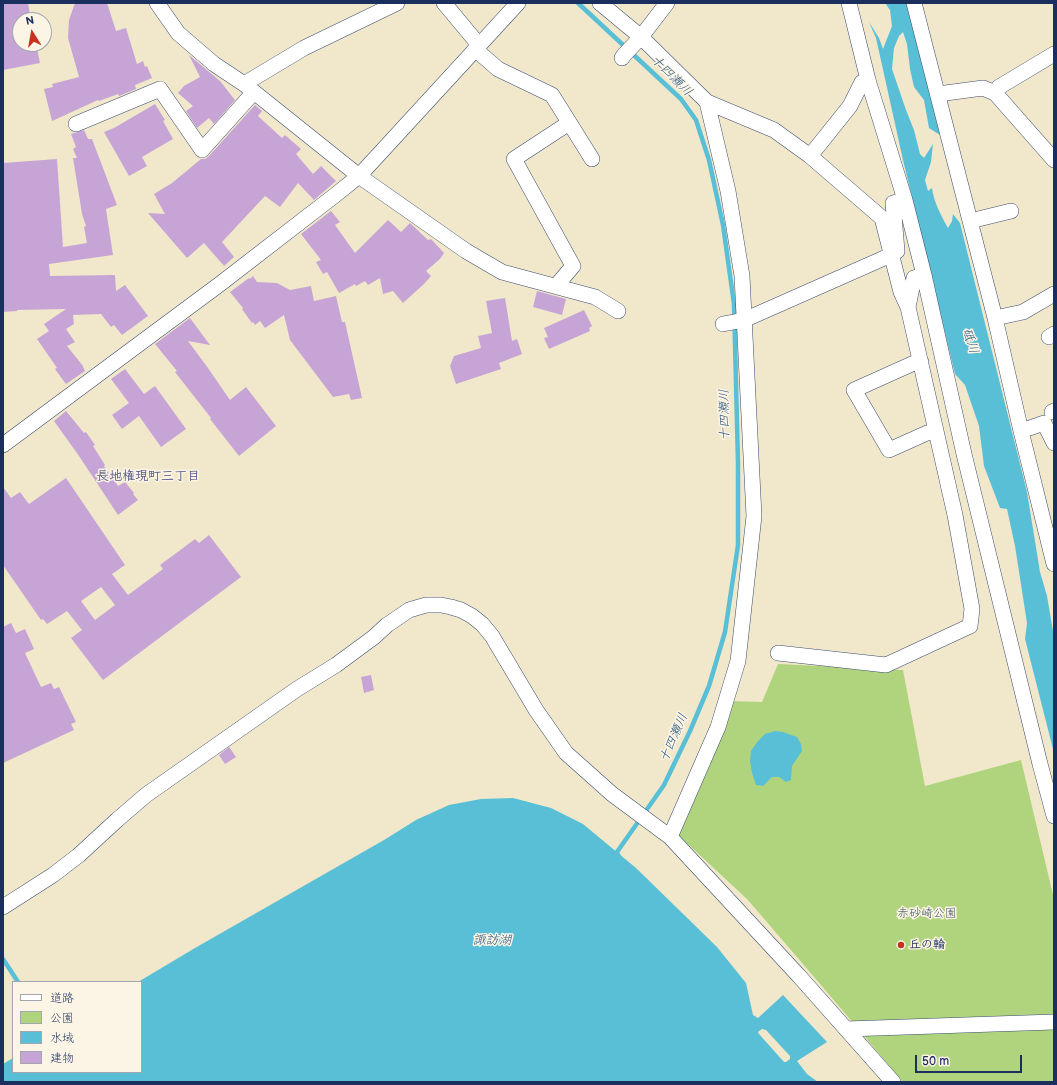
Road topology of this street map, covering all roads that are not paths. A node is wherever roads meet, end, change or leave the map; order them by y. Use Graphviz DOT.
graph roads {
  1 [pos="157,3"];
  2 [pos="397,3"];
  3 [pos="444,3"];
  4 [pos="518,3"];
  5 [pos="600,3"];
  6 [pos="849,3"];
  7 [pos="914,3"];
  8 [pos="658,6"];
  9 [pos="639,38"];
  10 [pos="477,47"];
  11 [pos="1054,54"];
  12 [pos="623,56"];
  13 [pos="868,80"];
  14 [pos="249,88"];
  15 [pos="995,93"];
  16 [pos="938,94"];
  17 [pos="707,102"];
  18 [pos="569,123"];
  19 [pos="76,124"];
  20 [pos="810,156"];
  21 [pos="592,159"];
  22 [pos="1054,160"];
  23 [pos="358,176"];
  24 [pos="905,200"];
  25 [pos="1011,211"];
  26 [pos="970,221"];
  27 [pos="891,255"];
  28 [pos="924,275"];
  29 [pos="556,286"];
  30 [pos="1054,294"];
  31 [pos="908,307"];
  32 [pos="618,310"];
  33 [pos="995,318"];
  34 [pos="743,321"];
  35 [pos="724,323"];
  36 [pos="921,362"];
  37 [pos="936,431"];
  38 [pos="1021,431"];
  39 [pos="1054,443"];
  40 [pos="3,445"];
  41 [pos="1054,564"];
  42 [pos="778,652"];
  43 [pos="1054,816"];
  44 [pos="665,833"];
  45 [pos="3,907"];
  46 [pos="1054,1022"];
  47 [pos="846,1029"];
  48 [pos="893,1082"];
  1 -- 14 [label="street"];
  2 -- 14 [label="street"];
  3 -- 10 [label="street"];
  4 -- 10 [label="street"];
  5 -- 9 [label="street"];
  6 -- 13 [label="street"];
  7 -- 16 [label="street"];
  8 -- 9 [label="street"];
  9 -- 12 [label="street"];
  9 -- 17 [label="street"];
  10 -- 18 [label="street"];
  10 -- 23 [label="street"];
  11 -- 15 [label="street"];
  13 -- 20 [label="street"];
  13 -- 24 [label="street"];
  14 -- 19 [label="street"];
  14 -- 23 [label="street"];
  15 -- 16 [label="street"];
  15 -- 22 [label="street"];
  16 -- 26 [label="street"];
  17 -- 20 [label="street"];
  17 -- 34 [label="street"];
  18 -- 21 [label="street"];
  18 -- 29 [label="street"];
  20 -- 27 [label="street"];
  23 -- 29 [label="street"];
  23 -- 40 [label="street"];
  24 -- 27 [label="street"];
  24 -- 28 [label="street"];
  25 -- 26 [label="street"];
  26 -- 33 [label="street"];
  27 -- 31 [label="street"];
  27 -- 34 [label="street"];
  28 -- 31 [label="street"];
  28 -- 43 [label="street"];
  29 -- 32 [label="street"];
  30 -- 33 [label="street"];
  31 -- 36 [label="street"];
  33 -- 38 [label="street"];
  34 -- 35 [label="street"];
  34 -- 44 [label="street"];
  36 -- 37 [label="street"];
  36 -- 37 [label="street"];
  37 -- 42 [label="street"];
  38 -- 39 [label="street"];
  38 -- 41 [label="street"];
  44 -- 45 [label="street"];
  44 -- 47 [label="street"];
  46 -- 47 [label="street"];
  47 -- 48 [label="street"];
}
